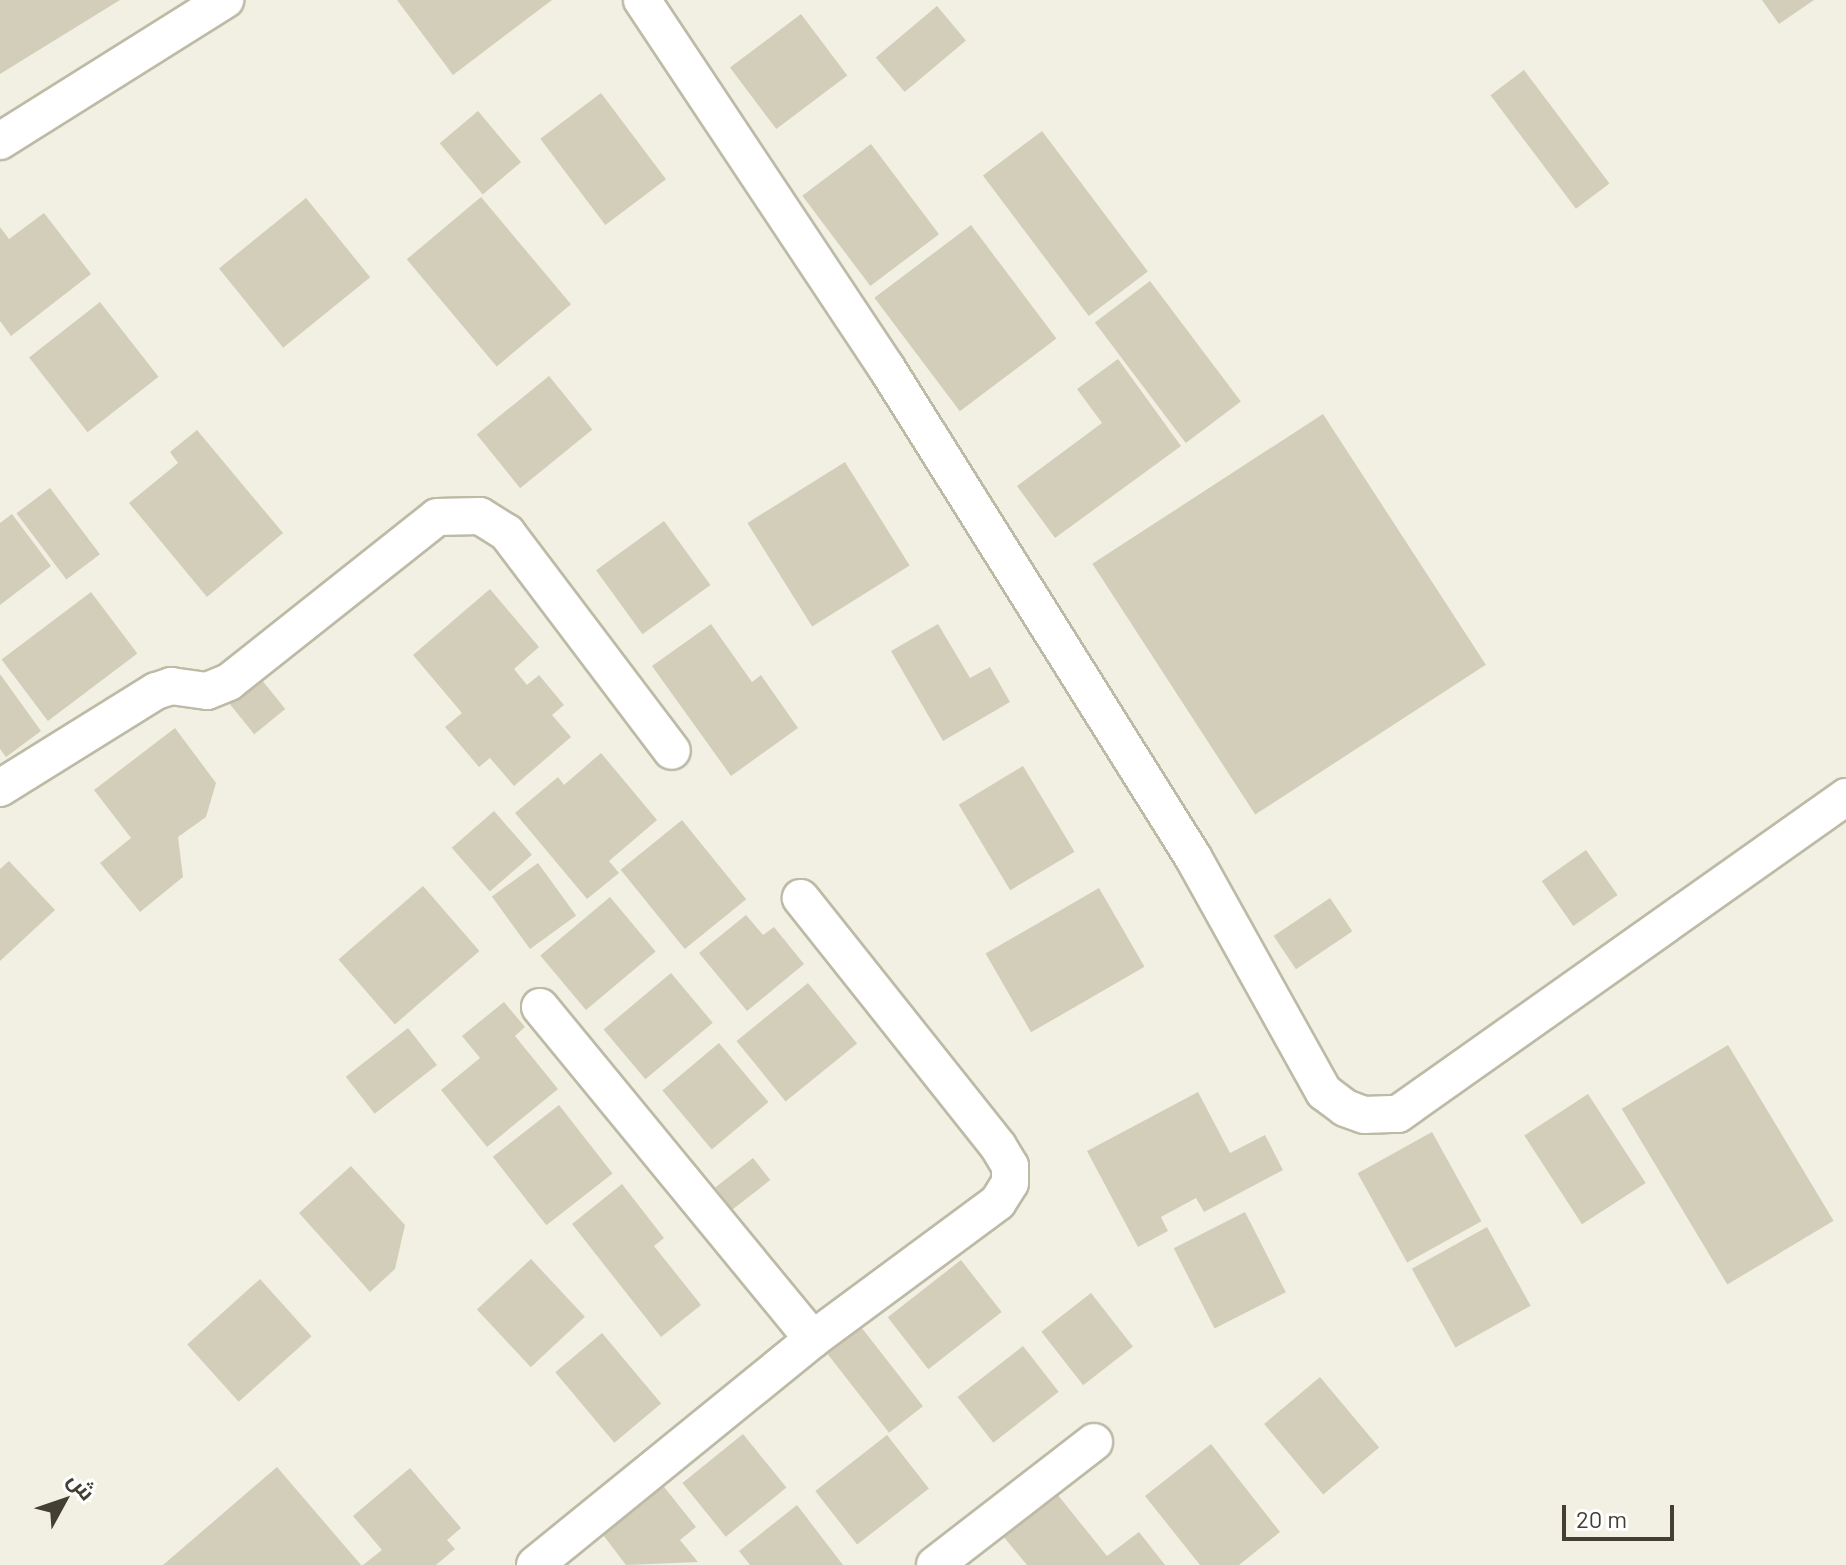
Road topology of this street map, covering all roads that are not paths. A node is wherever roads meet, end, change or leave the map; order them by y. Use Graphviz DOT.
graph roads {
  1 [pos="225,0"];
  2 [pos="642,0"];
  3 [pos="0,141"];
  4 [pos="672,751"];
  5 [pos="0,788"];
  6 [pos="1846,797"];
  7 [pos="801,898"];
  8 [pos="540,1007"];
  9 [pos="813,1339"];
  10 [pos="1094,1442"];
  11 [pos="535,1565"];
  12 [pos="935,1565"];
  1 -- 3 [label="street"];
  2 -- 6 [label="street"];
  4 -- 5 [label="street"];
  7 -- 9 [label="street"];
  8 -- 9 [label="street"];
  9 -- 11 [label="street"];
  10 -- 12 [label="street"];
}
